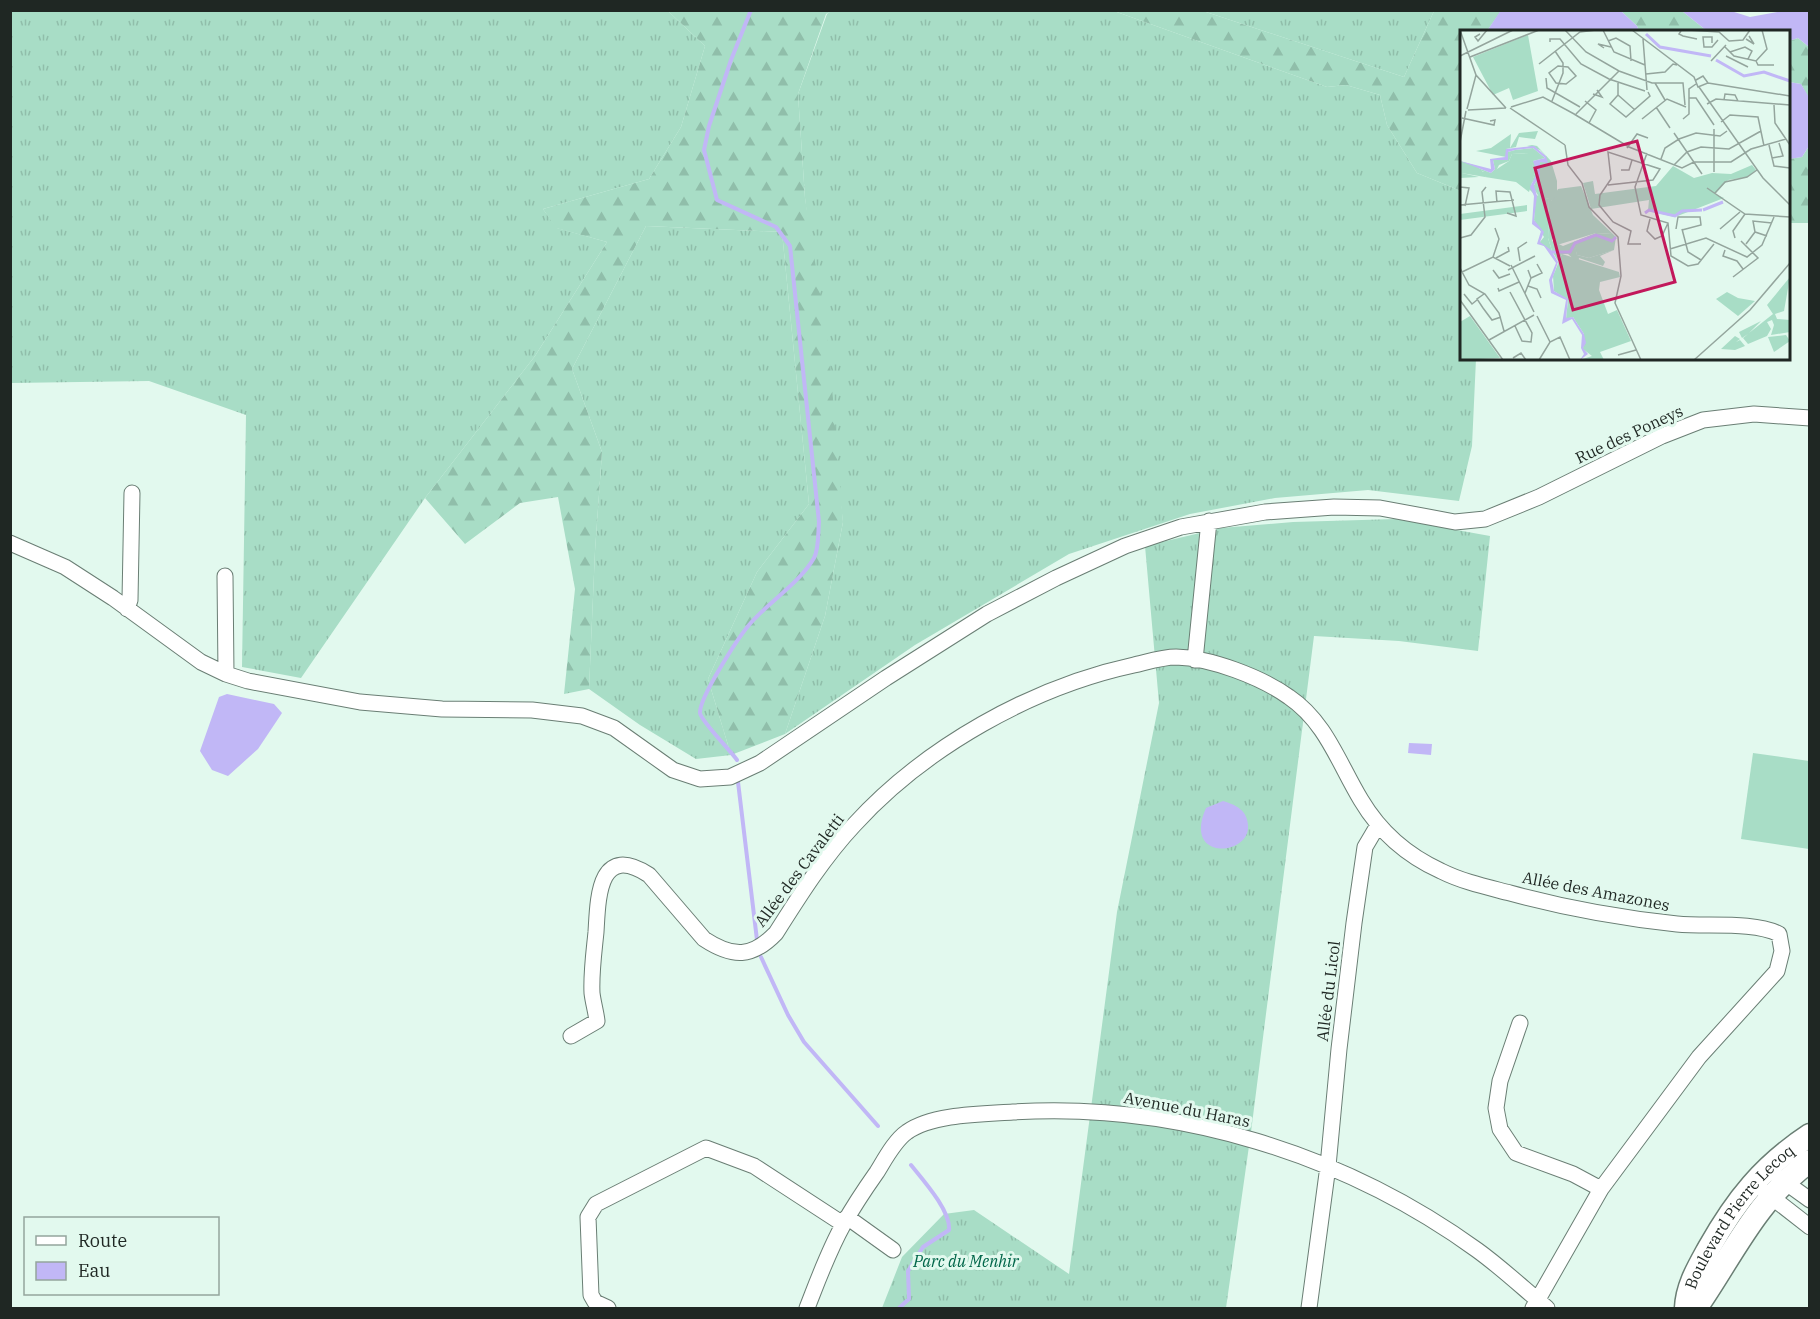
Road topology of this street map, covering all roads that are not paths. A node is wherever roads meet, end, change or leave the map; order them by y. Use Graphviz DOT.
graph roads {
  1 [pos="1809,418"];
  2 [pos="132,493"];
  3 [pos="1209,521"];
  4 [pos="10,543"];
  5 [pos="225,576"];
  6 [pos="127,609"];
  7 [pos="1195,660"];
  8 [pos="226,674"];
  9 [pos="1378,825"];
  10 [pos="1520,1023"];
  11 [pos="571,1036"];
  12 [pos="1809,1135"];
  13 [pos="1809,1161"];
  14 [pos="1328,1166"];
  15 [pos="1769,1182"];
  16 [pos="1601,1189"];
  17 [pos="1809,1200"];
  18 [pos="845,1221"];
  19 [pos="1809,1227"];
  20 [pos="893,1250"];
  21 [pos="1540,1306"];
  22 [pos="608,1308"];
  23 [pos="807,1308"];
  24 [pos="1310,1308"];
  25 [pos="1686,1308"];
  26 [pos="1696,1308"];
  1 -- 3 [label="street, Rue des Poneys"];
  2 -- 6 [label="street"];
  3 -- 7 [label="street"];
  3 -- 8 [label="street, Rue des Poneys"];
  4 -- 6 [label="street, Rue des Poneys"];
  5 -- 8 [label="street"];
  6 -- 8 [label="street, Rue des Poneys"];
  7 -- 9 [label="street, Allée des Amazones"];
  7 -- 11 [label="street, Allée des Cavaletti"];
  9 -- 14 [label="street, Allée du Licol"];
  9 -- 16 [label="street, Allée des Amazones"];
  10 -- 16 [label="street"];
  12 -- 15 [label="street, Boulevard Pierre Lecoq"];
  13 -- 15 [label="street, Boulevard Pierre Lecoq"];
  14 -- 18 [label="street, Avenue du Haras"];
  14 -- 21 [label="street, Avenue du Haras"];
  14 -- 24 [label="street, Allée du Licol"];
  15 -- 17 [label="street"];
  15 -- 19 [label="street"];
  15 -- 25 [label="street, Boulevard Pierre Lecoq"];
  15 -- 26 [label="street, Boulevard Pierre Lecoq"];
  16 -- 21 [label="street, Allée des Amazones"];
  18 -- 20 [label="street"];
  18 -- 22 [label="street"];
  18 -- 23 [label="street, Avenue du Haras"];
}
